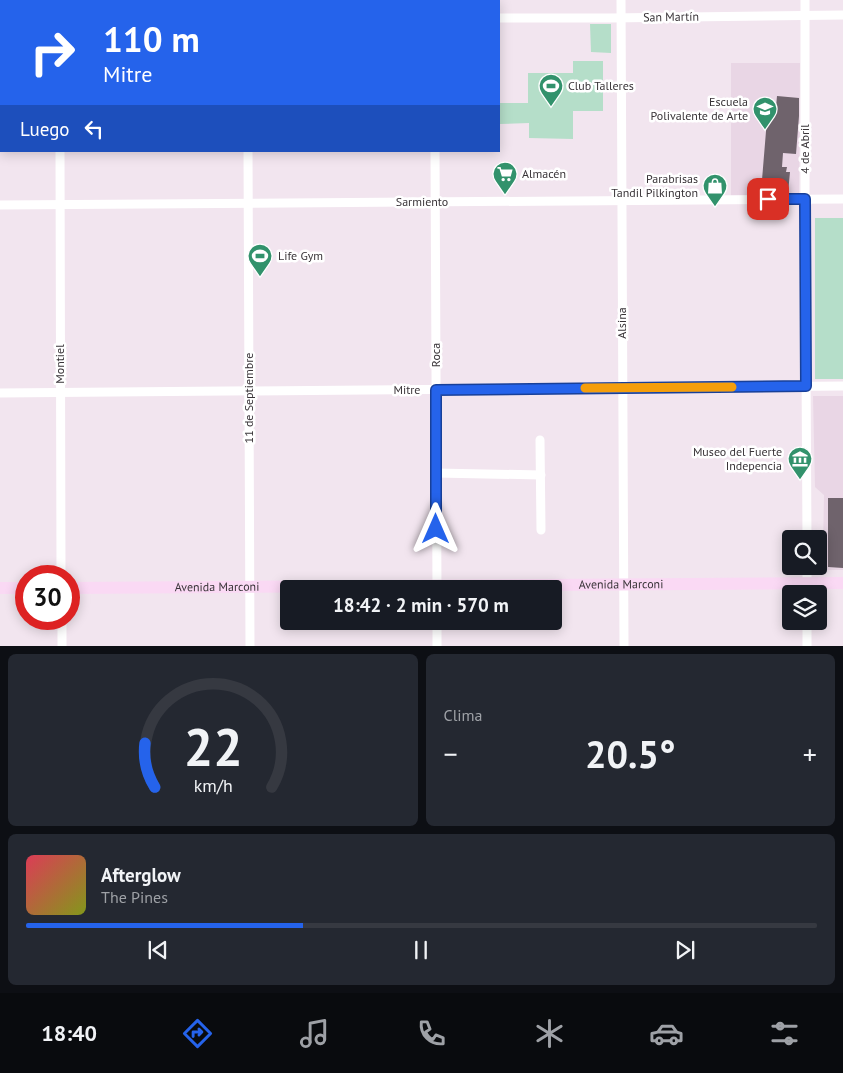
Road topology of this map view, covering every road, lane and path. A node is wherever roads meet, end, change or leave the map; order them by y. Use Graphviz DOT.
graph roads {
  1 [pos="621,0"];
  2 [pos="806,0"];
  3 [pos="806,15"];
  4 [pos="843,15"];
  5 [pos="500,18"];
  6 [pos="621,18"];
  7 [pos="60,152"];
  8 [pos="248,152"];
  9 [pos="435,152"];
  10 [pos="805,199"];
  11 [pos="843,199"];
  12 [pos="621,200"];
  13 [pos="435,202"];
  14 [pos="248,203"];
  15 [pos="0,205"];
  16 [pos="60,205"];
  17 [pos="806,386"];
  18 [pos="843,386"];
  19 [pos="622,388"];
  20 [pos="436,390"];
  21 [pos="248,391"];
  22 [pos="61,392"];
  23 [pos="0,393"];
  24 [pos="540,440"];
  25 [pos="436,472"];
  26 [pos="541,475"];
  27 [pos="541,530"];
  28 [pos="807,530"];
  29 [pos="61,565"];
  30 [pos="437,580"];
  31 [pos="843,583"];
  32 [pos="623,584"];
  33 [pos="562,585"];
  34 [pos="827,585"];
  35 [pos="249,587"];
  36 [pos="280,587"];
  37 [pos="782,587"];
  38 [pos="0,588"];
  39 [pos="15,588"];
  40 [pos="80,588"];
  41 [pos="62,630"];
  42 [pos="437,630"];
  43 [pos="807,630"];
  44 [pos="62,646"];
  45 [pos="250,646"];
  46 [pos="437,646"];
  47 [pos="624,646"];
  48 [pos="807,646"];
  1 -- 6 [label="street, Alsina"];
  2 -- 3 [label="street, 4 de Abril"];
  3 -- 4 [label="street, San Martín"];
  3 -- 6 [label="street, San Martín"];
  3 -- 10 [label="street, 4 de Abril"];
  5 -- 6 [label="street, San Martín"];
  6 -- 12 [label="street, Alsina"];
  7 -- 16 [label="street, Montiel"];
  8 -- 14 [label="street, 11 de Septiembre"];
  9 -- 13 [label="street, Roca"];
  10 -- 11 [label="street, Sarmiento"];
  10 -- 12 [label="street, Sarmiento"];
  10 -- 17 [label="street, 4 de Abril"];
  12 -- 13 [label="street, Sarmiento"];
  12 -- 19 [label="street, Alsina"];
  13 -- 14 [label="street, Sarmiento"];
  13 -- 20 [label="street, Roca"];
  14 -- 16 [label="street, Sarmiento"];
  14 -- 21 [label="street, 11 de Septiembre"];
  15 -- 16 [label="street, Sarmiento"];
  16 -- 22 [label="street, Montiel"];
  17 -- 18 [label="street, Mitre"];
  17 -- 19 [label="street, Mitre"];
  17 -- 28 [label="street, 4 de Abril"];
  19 -- 20 [label="street, Mitre"];
  19 -- 32 [label="street, Alsina"];
  20 -- 21 [label="street, Mitre"];
  20 -- 25 [label="street, Roca"];
  21 -- 22 [label="street, Mitre"];
  21 -- 35 [label="street, 11 de Septiembre"];
  22 -- 23 [label="street, Mitre"];
  22 -- 29 [label="street, Montiel"];
  24 -- 26 [label="street"];
  25 -- 26 [label="street"];
  25 -- 30 [label="street, Roca"];
  26 -- 27 [label="street"];
  31 -- 34 [label="main road, Avenida Marconi"];
  32 -- 33 [label="main road, Avenida Marconi"];
  32 -- 37 [label="main road, Avenida Marconi"];
  32 -- 47 [label="street, Alsina"];
  35 -- 36 [label="main road, Avenida Marconi"];
  35 -- 40 [label="main road, Avenida Marconi"];
  35 -- 45 [label="street, 11 de Septiembre"];
  38 -- 39 [label="main road"];
  41 -- 44 [label="street"];
  42 -- 46 [label="street"];
  43 -- 48 [label="street"];
}
